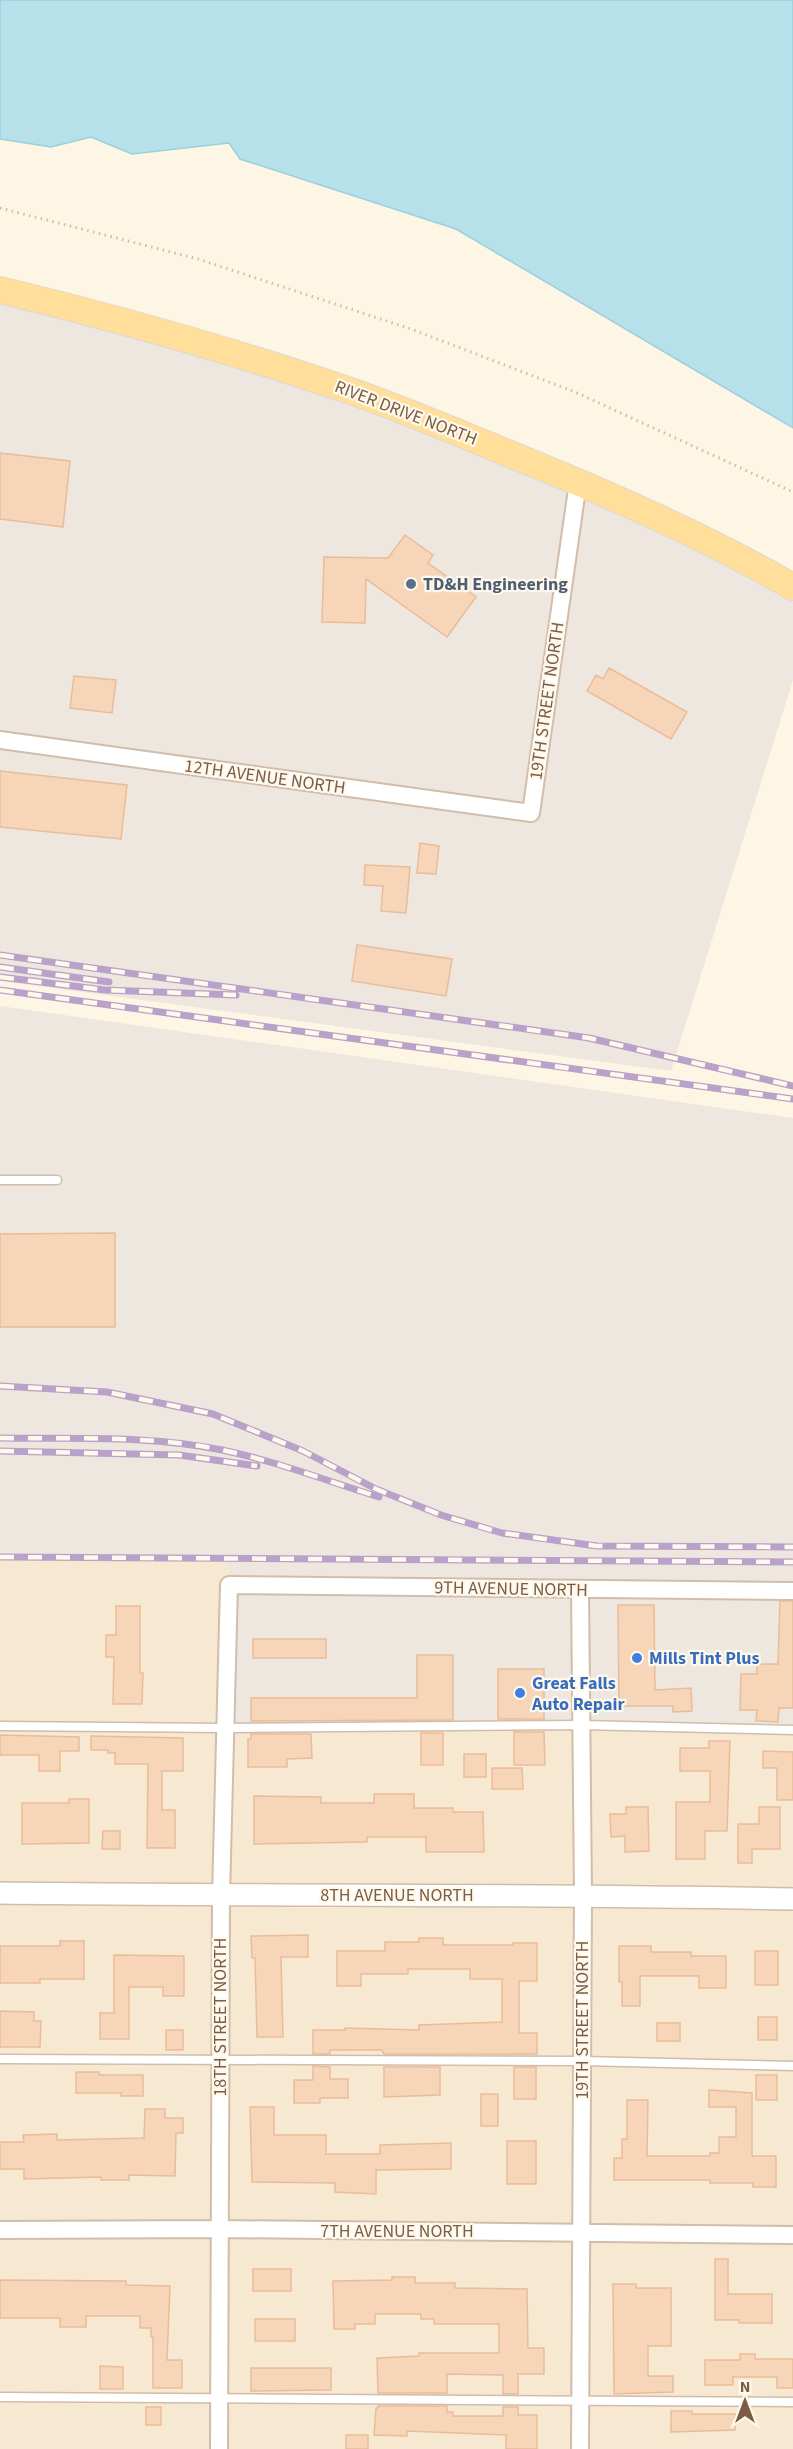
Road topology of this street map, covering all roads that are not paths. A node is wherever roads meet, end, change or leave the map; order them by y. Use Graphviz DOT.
graph roads {
  1 [pos="0,290"];
  2 [pos="579,483"];
  3 [pos="793,587"];
  4 [pos="0,740"];
  5 [pos="531,813"];
  6 [pos="0,1180"];
  7 [pos="57,1180"];
  8 [pos="229,1585"];
  9 [pos="580,1590"];
  10 [pos="793,1591"];
  11 [pos="581,1725"];
  12 [pos="0,1726"];
  13 [pos="225,1728"];
  14 [pos="793,1730"];
  15 [pos="0,1893"];
  16 [pos="583,1895"];
  17 [pos="221,1896"];
  18 [pos="793,1899"];
  19 [pos="0,2059"];
  20 [pos="220,2059"];
  21 [pos="582,2061"];
  22 [pos="793,2066"];
  23 [pos="219,2229"];
  24 [pos="0,2230"];
  25 [pos="580,2232"];
  26 [pos="793,2235"];
  27 [pos="0,2397"];
  28 [pos="219,2398"];
  29 [pos="580,2402"];
  30 [pos="793,2402"];
  31 [pos="219,2449"];
  32 [pos="580,2449"];
  1 -- 2 [label="main road, RIVER DRIVE NORTH"];
  2 -- 3 [label="main road, RIVER DRIVE NORTH"];
  2 -- 5 [label="street, 19TH STREET NORTH"];
  4 -- 5 [label="street, 12TH AVENUE NORTH"];
  6 -- 7 [label="lane"];
  8 -- 9 [label="street, 9TH AVENUE NORTH"];
  8 -- 13 [label="street, 18TH STREET NORTH"];
  9 -- 10 [label="street, 9TH AVENUE NORTH"];
  9 -- 11 [label="street, 19TH STREET NORTH"];
  11 -- 13 [label="lane"];
  11 -- 14 [label="lane"];
  11 -- 16 [label="street, 19TH STREET NORTH"];
  12 -- 13 [label="lane"];
  13 -- 17 [label="street, 18TH STREET NORTH"];
  15 -- 17 [label="street, 8TH AVENUE NORTH"];
  16 -- 17 [label="street, 8TH AVENUE NORTH"];
  16 -- 18 [label="street, 8TH AVENUE NORTH"];
  16 -- 21 [label="street, 19TH STREET NORTH"];
  17 -- 20 [label="street, 18TH STREET NORTH"];
  19 -- 20 [label="lane"];
  20 -- 21 [label="lane"];
  20 -- 23 [label="street, 18TH STREET NORTH"];
  21 -- 22 [label="lane"];
  21 -- 25 [label="street, 19TH STREET NORTH"];
  23 -- 24 [label="street, 7TH AVENUE NORTH"];
  23 -- 25 [label="street, 7TH AVENUE NORTH"];
  23 -- 28 [label="street, 18TH STREET NORTH"];
  25 -- 26 [label="street, 7TH AVENUE NORTH"];
  25 -- 29 [label="street, 19TH STREET NORTH"];
  27 -- 28 [label="lane"];
  28 -- 29 [label="lane"];
  28 -- 31 [label="street, 18TH STREET NORTH"];
  29 -- 30 [label="lane"];
  29 -- 32 [label="street, 19TH STREET NORTH"];
}
